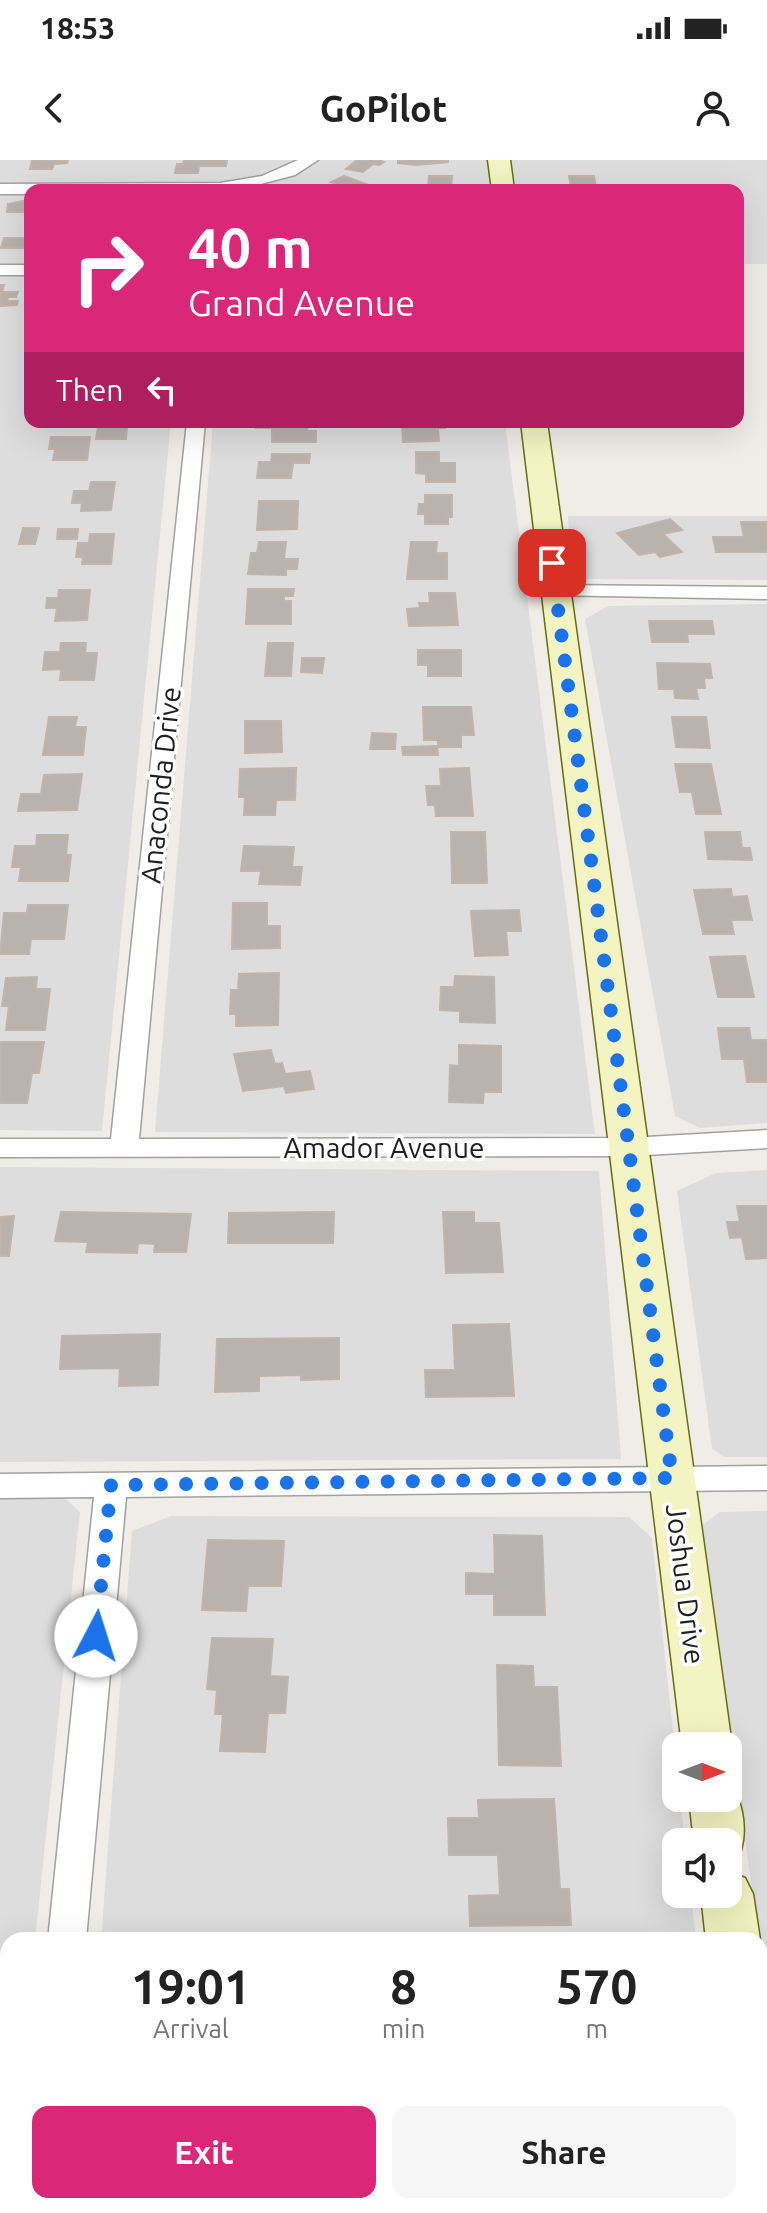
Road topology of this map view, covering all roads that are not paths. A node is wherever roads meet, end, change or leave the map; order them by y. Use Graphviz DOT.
graph roads {
  1 [pos="310,160"];
  2 [pos="499,160"];
  3 [pos="248,184"];
  4 [pos="502,184"];
  5 [pos="24,188"];
  6 [pos="0,189"];
  7 [pos="0,270"];
  8 [pos="24,270"];
  9 [pos="195,428"];
  10 [pos="535,428"];
  11 [pos="556,591"];
  12 [pos="767,593"];
  13 [pos="767,1139"];
  14 [pos="629,1147"];
  15 [pos="0,1148"];
  16 [pos="124,1148"];
  17 [pos="672,1478"];
  18 [pos="767,1478"];
  19 [pos="111,1485"];
  20 [pos="0,1486"];
  21 [pos="705,1732"];
  22 [pos="729,1908"];
  23 [pos="68,1932"];
  24 [pos="732,1932"];
  1 -- 3 [label="street"];
  2 -- 4 [label="street"];
  5 -- 6 [label="street"];
  7 -- 8 [label="street"];
  9 -- 16 [label="street, Anaconda Drive"];
  10 -- 11 [label="street, Joshua Drive"];
  11 -- 12 [label="street"];
  11 -- 14 [label="street, Joshua Drive"];
  13 -- 14 [label="street, Amador Avenue"];
  14 -- 16 [label="street, Amador Avenue"];
  14 -- 17 [label="street, Joshua Drive"];
  15 -- 16 [label="street, Amador Avenue"];
  17 -- 18 [label="street"];
  17 -- 19 [label="street"];
  17 -- 21 [label="street, Joshua Drive"];
  19 -- 20 [label="street"];
  19 -- 23 [label="street"];
  22 -- 24 [label="street"];
}
